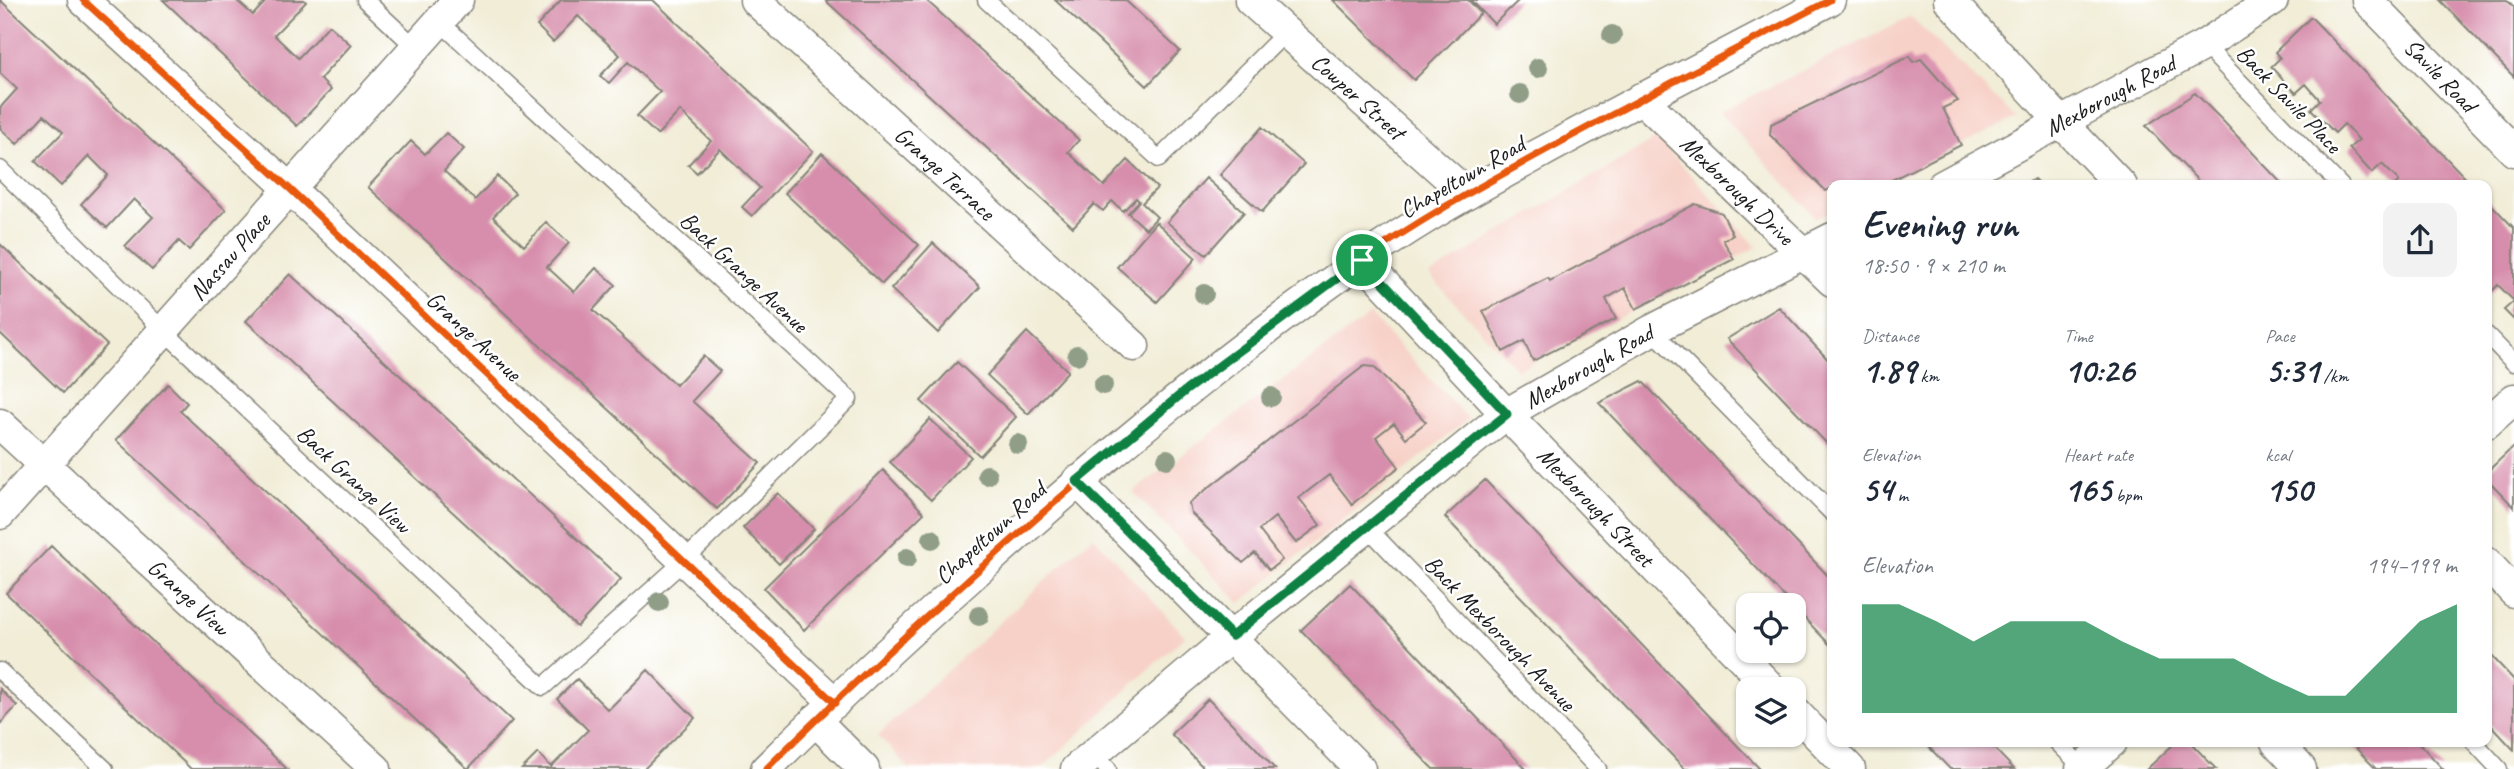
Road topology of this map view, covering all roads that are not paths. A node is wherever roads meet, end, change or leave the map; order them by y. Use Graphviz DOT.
graph roads {
  1 [pos="83,0"];
  2 [pos="365,0"];
  3 [pos="755,0"];
  4 [pos="986,0"];
  5 [pos="1250,0"];
  6 [pos="1830,0"];
  7 [pos="1949,0"];
  8 [pos="2273,0"];
  9 [pos="2367,0"];
  10 [pos="448,10"];
  11 [pos="1285,33"];
  12 [pos="2204,45"];
  13 [pos="415,47"];
  14 [pos="1641,98"];
  15 [pos="2062,123"];
  16 [pos="2514,151"];
  17 [pos="0,169"];
  18 [pos="1954,180"];
  19 [pos="2116,180"];
  20 [pos="2335,180"];
  21 [pos="289,189"];
  22 [pos="1467,194"];
  23 [pos="1827,240"];
  24 [pos="1804,251"];
  25 [pos="1362,260"];
  26 [pos="1827,276"];
  27 [pos="1653,330"];
  28 [pos="164,331"];
  29 [pos="2492,340"];
  30 [pos="1134,346"];
  31 [pos="2514,363"];
  32 [pos="2514,399"];
  33 [pos="1507,414"];
  34 [pos="2492,419"];
  35 [pos="0,424"];
  36 [pos="43,465"];
  37 [pos="1077,481"];
  38 [pos="1827,508"];
  39 [pos="0,514"];
  40 [pos="1368,528"];
  41 [pos="684,561"];
  42 [pos="2492,568"];
  43 [pos="2514,592"];
  44 [pos="1232,636"];
  45 [pos="0,671"];
  46 [pos="1760,677"];
  47 [pos="825,712"];
  48 [pos="1806,723"];
  49 [pos="1827,745"];
  50 [pos="1829,747"];
  51 [pos="2062,747"];
  52 [pos="2106,747"];
  53 [pos="2281,747"];
  54 [pos="2479,747"];
  55 [pos="1093,764"];
  56 [pos="105,769"];
  57 [pos="376,769"];
  58 [pos="766,769"];
  59 [pos="864,769"];
  60 [pos="1360,769"];
  61 [pos="1598,769"];
  62 [pos="1850,769"];
  63 [pos="2082,769"];
  64 [pos="2301,769"];
  65 [pos="2499,769"];
  1 -- 21 [label="street, Grange Avenue"];
  2 -- 13 [label="lane"];
  3 -- 30 [label="street, Grange Terrace"];
  4 -- 11 [label="lane"];
  5 -- 11 [label="street, Cowper Street"];
  6 -- 14 [label="street, Chapeltown Road"];
  7 -- 15 [label="street"];
  8 -- 12 [label="street, Mexborough Road"];
  9 -- 16 [label="street, Savile Road"];
  10 -- 13 [label="street, Nassau Place"];
  10 -- 41 [label="lane, Back Grange Avenue"];
  11 -- 22 [label="street, Cowper Street"];
  12 -- 15 [label="street, Mexborough Road"];
  12 -- 20 [label="lane, Back Savile Place"];
  13 -- 21 [label="street, Nassau Place"];
  14 -- 22 [label="street, Chapeltown Road"];
  14 -- 24 [label="street, Mexborough Drive"];
  15 -- 18 [label="street, Mexborough Road"];
  15 -- 19 [label="street"];
  17 -- 28 [label="lane, Back Grange View"];
  21 -- 28 [label="street, Nassau Place"];
  21 -- 41 [label="street, Grange Avenue"];
  22 -- 25 [label="street, Chapeltown Road"];
  23 -- 24 [label="street, Mexborough Road"];
  24 -- 26 [label="street, Mexborough Drive"];
  24 -- 27 [label="street, Mexborough Road"];
  25 -- 33 [label="street, Mexborough Street"];
  25 -- 37 [label="street, Chapeltown Road"];
  27 -- 33 [label="street, Mexborough Road"];
  27 -- 38 [label="lane"];
  28 -- 36 [label="street, Nassau Place"];
  28 -- 41 [label="lane, Back Grange View"];
  29 -- 31 [label="lane"];
  32 -- 34 [label="street"];
  33 -- 40 [label="street, Mexborough Road"];
  33 -- 46 [label="street, Mexborough Street"];
  35 -- 36 [label="street, Grange View"];
  36 -- 39 [label="street, Nassau Place"];
  36 -- 57 [label="street, Grange View"];
  37 -- 44 [label="street"];
  37 -- 47 [label="street, Chapeltown Road"];
  40 -- 44 [label="street, Mexborough Road"];
  40 -- 61 [label="lane, Back Mexborough Avenue"];
  41 -- 47 [label="street, Grange Avenue"];
  42 -- 43 [label="street"];
  44 -- 55 [label="street, Mexborough Road"];
  44 -- 60 [label="street"];
  45 -- 56 [label="lane"];
  47 -- 58 [label="street, Chapeltown Road"];
  47 -- 59 [label="street, Grange Avenue"];
  48 -- 49 [label="street"];
  50 -- 62 [label="street"];
  51 -- 63 [label="lane"];
  52 -- 63 [label="street"];
  53 -- 64 [label="street"];
  54 -- 65 [label="lane"];
}
